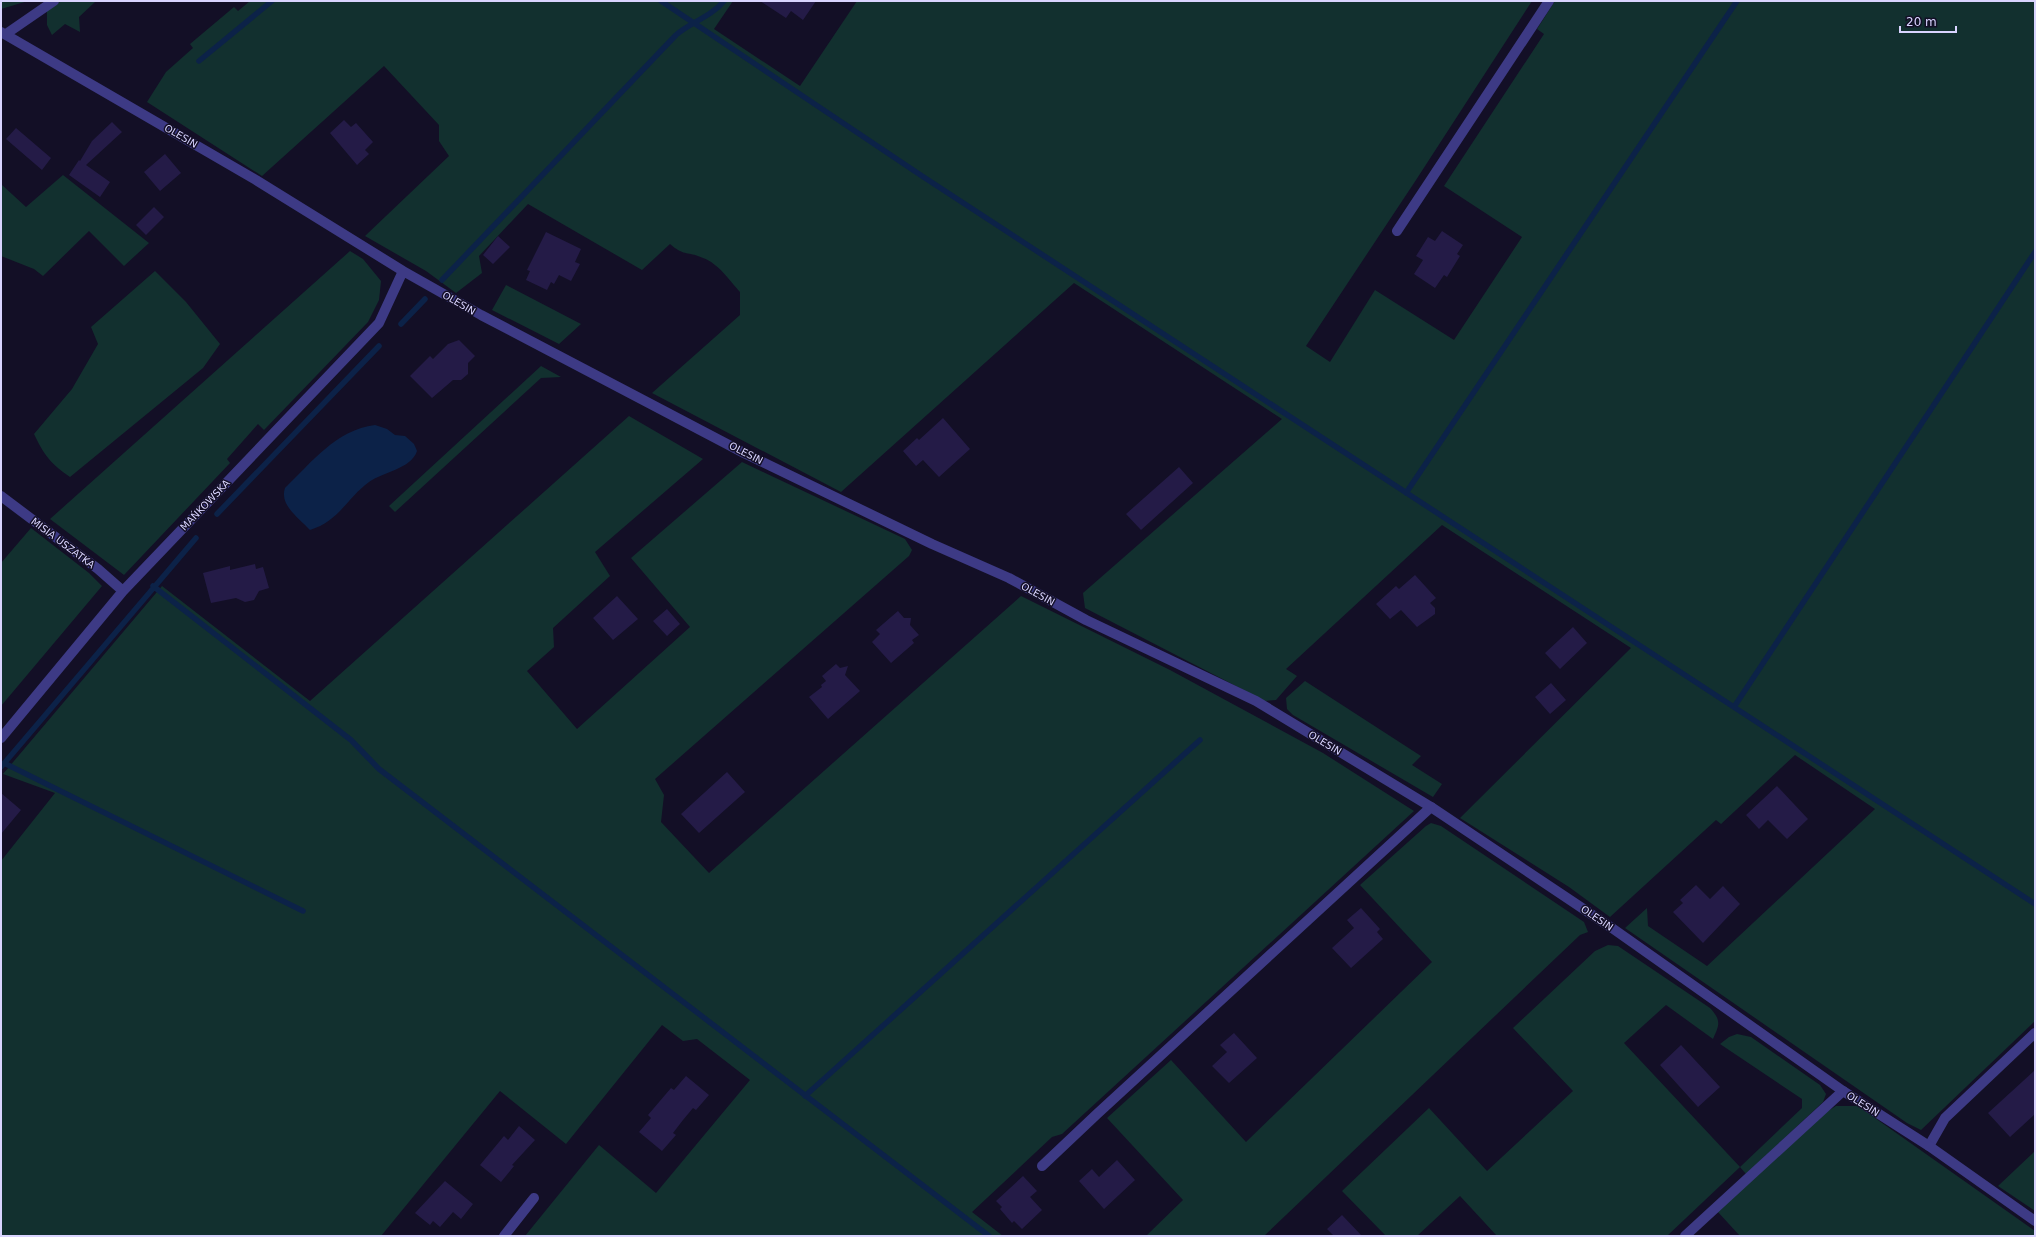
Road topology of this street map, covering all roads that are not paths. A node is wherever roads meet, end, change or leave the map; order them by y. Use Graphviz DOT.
graph roads {
  1 [pos="54,1"];
  2 [pos="1549,1"];
  3 [pos="3,33"];
  4 [pos="1397,231"];
  5 [pos="403,271"];
  6 [pos="1,496"];
  7 [pos="123,591"];
  8 [pos="1,738"];
  9 [pos="1431,807"];
  10 [pos="2035,1033"];
  11 [pos="1843,1091"];
  12 [pos="1929,1146"];
  13 [pos="1042,1166"];
  14 [pos="534,1198"];
  15 [pos="2035,1221"];
  16 [pos="504,1236"];
  17 [pos="1685,1236"];
  1 -- 3 [label="street"];
  2 -- 4 [label="street"];
  3 -- 5 [label="street, OLESIN"];
  5 -- 7 [label="street, MAŃKOWSKA"];
  5 -- 9 [label="street, OLESIN"];
  6 -- 7 [label="street, MISIA USZATKA"];
  7 -- 8 [label="street, MAŃKOWSKA"];
  9 -- 11 [label="street, OLESIN"];
  9 -- 13 [label="street"];
  10 -- 12 [label="street"];
  11 -- 12 [label="street, OLESIN"];
  11 -- 17 [label="street"];
  12 -- 15 [label="street, OLESIN"];
  14 -- 16 [label="street"];
}
